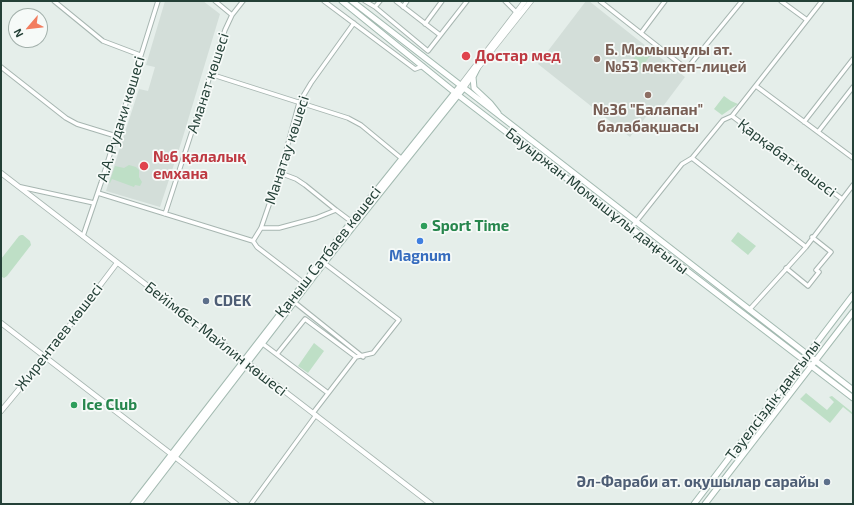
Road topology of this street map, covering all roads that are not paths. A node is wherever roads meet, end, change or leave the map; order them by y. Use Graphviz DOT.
graph roads {
  1 [pos="54,1"];
  2 [pos="158,1"];
  3 [pos="215,1"];
  4 [pos="244,1"];
  5 [pos="324,1"];
  6 [pos="342,1"];
  7 [pos="352,1"];
  8 [pos="380,1"];
  9 [pos="396,1"];
  10 [pos="407,1"];
  11 [pos="442,1"];
  12 [pos="505,1"];
  13 [pos="525,1"];
  14 [pos="531,1"];
  15 [pos="600,1"];
  16 [pos="665,1"];
  17 [pos="742,1"];
  18 [pos="781,1"];
  19 [pos="822,1"];
  20 [pos="367,2"];
  21 [pos="465,2"];
  22 [pos="403,6"];
  23 [pos="375,7"];
  24 [pos="518,14"];
  25 [pos="232,15"];
  26 [pos="807,20"];
  27 [pos="354,24"];
  28 [pos="425,24"];
  29 [pos="405,32"];
  30 [pos="641,33"];
  31 [pos="440,35"];
  32 [pos="400,39"];
  33 [pos="140,55"];
  34 [pos="853,59"];
  35 [pos="423,66"];
  36 [pos="1,67"];
  37 [pos="476,69"];
  38 [pos="210,74"];
  39 [pos="756,86"];
  40 [pos="461,87"];
  41 [pos="853,87"];
  42 [pos="457,93"];
  43 [pos="299,103"];
  44 [pos="732,116"];
  45 [pos="502,119"];
  46 [pos="804,122"];
  47 [pos="818,132"];
  48 [pos="116,136"];
  49 [pos="401,158"];
  50 [pos="692,158"];
  51 [pos="853,158"];
  52 [pos="1,173"];
  53 [pos="280,173"];
  54 [pos="853,185"];
  55 [pos="19,187"];
  56 [pos="98,193"];
  57 [pos="842,200"];
  58 [pos="94,203"];
  59 [pos="336,210"];
  60 [pos="165,214"];
  61 [pos="635,222"];
  62 [pos="354,223"];
  63 [pos="632,227"];
  64 [pos="261,228"];
  65 [pos="83,236"];
  66 [pos="812,237"];
  67 [pos="253,242"];
  68 [pos="806,247"];
  69 [pos="117,262"];
  70 [pos="324,263"];
  71 [pos="786,268"];
  72 [pos="304,283"];
  73 [pos="853,295"];
  74 [pos="293,301"];
  75 [pos="749,310"];
  76 [pos="853,312"];
  77 [pos="1,323"];
  78 [pos="263,344"];
  79 [pos="277,354"];
  80 [pos="808,355"];
  81 [pos="356,357"];
  82 [pos="363,357"];
  83 [pos="45,358"];
  84 [pos="803,360"];
  85 [pos="815,361"];
  86 [pos="246,362"];
  87 [pos="811,366"];
  88 [pos="853,390"];
  89 [pos="328,393"];
  90 [pos="853,398"];
  91 [pos="1,411"];
  92 [pos="314,414"];
  93 [pos="173,456"];
  94 [pos="133,504"];
  95 [pos="139,504"];
  96 [pos="236,504"];
  97 [pos="251,504"];
  98 [pos="431,504"];
  99 [pos="694,504"];
  100 [pos="705,504"];
  1 -- 33 [label="street"];
  2 -- 33 [label="street, А.А. Рудаки көшесі"];
  3 -- 25 [label="street"];
  4 -- 25 [label="street, Аманат көшесі"];
  5 -- 27 [label="street"];
  6 -- 35 [label="main road, Бауыржан Момышұлы даңғылы"];
  7 -- 32 [label="main road, Бауыржан Момышұлы даңғылы"];
  8 -- 23 [label="street"];
  9 -- 22 [label="street"];
  10 -- 22 [label="street"];
  11 -- 28 [label="street"];
  12 -- 24 [label="street"];
  13 -- 24 [label="street, Қаныш Сәтбаев көшесі"];
  14 -- 24 [label="street, Қаныш Сәтбаев көшесі"];
  15 -- 30 [label="street"];
  16 -- 30 [label="street"];
  17 -- 30 [label="street"];
  18 -- 26 [label="street"];
  19 -- 26 [label="street"];
  20 -- 23 [label="street"];
  21 -- 31 [label="street"];
  22 -- 28 [label="street"];
  23 -- 29 [label="street"];
  24 -- 37 [label="street, Қаныш Сәтбаев көшесі"];
  24 -- 40 [label="street, Қаныш Сәтбаев көшесі"];
  25 -- 38 [label="street, Аманат көшесі"];
  26 -- 39 [label="street"];
  27 -- 35 [label="street"];
  27 -- 43 [label="street, Манатау көшесі"];
  28 -- 31 [label="street"];
  29 -- 31 [label="street"];
  29 -- 32 [label="street"];
  32 -- 40 [label="main road, Бауыржан Момышұлы даңғылы"];
  33 -- 48 [label="street, А.А. Рудаки көшесі"];
  34 -- 46 [label="street"];
  35 -- 42 [label="main road, Бауыржан Момышұлы даңғылы"];
  36 -- 48 [label="street"];
  37 -- 40 [label="street, Қаныш Сәтбаев көшесі"];
  37 -- 45 [label="main road"];
  38 -- 43 [label="street"];
  38 -- 60 [label="street, Аманат көшесі"];
  39 -- 44 [label="street"];
  39 -- 46 [label="street"];
  40 -- 42 [label="main road, Қаныш Сәтбаев көшесі"];
  40 -- 45 [label="main road, Бауыржан Момышұлы даңғылы"];
  41 -- 47 [label="street"];
  42 -- 49 [label="main road, Қаныш Сәтбаев көшесі"];
  42 -- 62 [label="main road, Қаныш Сәтбаев көшесі"];
  42 -- 63 [label="main road, Бауыржан Момышұлы даңғылы"];
  43 -- 49 [label="street"];
  43 -- 53 [label="street, Манатау көшесі"];
  44 -- 50 [label="street"];
  44 -- 57 [label="street, Қарқабат көшесі"];
  45 -- 61 [label="main road, Бауыржан Момышұлы даңғылы"];
  46 -- 47 [label="street"];
  47 -- 51 [label="street"];
  48 -- 56 [label="street, А.А. Рудаки көшесі"];
  49 -- 62 [label="main road, Қаныш Сәтбаев көшесі"];
  50 -- 61 [label="street"];
  50 -- 68 [label="street"];
  52 -- 55 [label="street, Бейімбет Майлин көшесі"];
  53 -- 59 [label="street"];
  53 -- 64 [label="street, Манатау көшесі"];
  54 -- 57 [label="street"];
  55 -- 58 [label="street"];
  55 -- 65 [label="street, Бейімбет Майлин көшесі"];
  56 -- 58 [label="street, А.А. Рудаки көшесі"];
  56 -- 60 [label="street"];
  57 -- 66 [label="street"];
  58 -- 65 [label="street, А.А. Рудаки көшесі"];
  59 -- 62 [label="street"];
  59 -- 64 [label="street"];
  60 -- 67 [label="street"];
  61 -- 63 [label="street"];
  61 -- 75 [label="main road, Бауыржан Момышұлы даңғылы"];
  62 -- 70 [label="main road, Қаныш Сәтбаев көшесі"];
  62 -- 72 [label="main road, Қаныш Сәтбаев көшесі"];
  63 -- 84 [label="main road, Бауыржан Момышұлы даңғылы"];
  64 -- 67 [label="street, Манатау көшесі"];
  65 -- 69 [label="street, Бейімбет Майлин көшесі"];
  66 -- 68 [label="street"];
  66 -- 71 [label="street"];
  67 -- 72 [label="street"];
  68 -- 71 [label="street"];
  69 -- 83 [label="street, Жирентаев көшесі"];
  69 -- 86 [label="street, Бейімбет Майлин көшесі"];
  70 -- 74 [label="main road, Қаныш Сәтбаев көшесі"];
  70 -- 82 [label="street"];
  71 -- 75 [label="street"];
  72 -- 74 [label="main road, Қаныш Сәтбаев көшесі"];
  73 -- 80 [label="main road, Тәуелсіздік даңғылы"];
  74 -- 78 [label="main road, Қаныш Сәтбаев көшесі"];
  74 -- 82 [label="street"];
  74 -- 86 [label="main road, Қаныш Сәтбаев көшесі"];
  75 -- 80 [label="main road, Бауыржан Момышұлы даңғылы"];
  76 -- 85 [label="main road, Тәуелсіздік даңғылы"];
  77 -- 83 [label="street"];
  78 -- 79 [label="street"];
  78 -- 86 [label="main road, Қаныш Сәтбаев көшесі"];
  79 -- 81 [label="street"];
  79 -- 89 [label="street"];
  80 -- 84 [label="main road, Тәуелсіздік даңғылы"];
  80 -- 85 [label="main road, Бауыржан Момышұлы даңғылы"];
  81 -- 82 [label="street"];
  81 -- 89 [label="street"];
  83 -- 91 [label="street, Жирентаев көшесі"];
  83 -- 93 [label="street"];
  84 -- 87 [label="main road, Бауыржан Момышұлы даңғылы"];
  84 -- 99 [label="main road, Тәуелсіздік даңғылы"];
  85 -- 87 [label="main road, Тәуелсіздік даңғылы"];
  85 -- 88 [label="main road, Бауыржан Момышұлы даңғылы"];
  86 -- 92 [label="street, Бейімбет Майлин көшесі"];
  86 -- 93 [label="main road, Қаныш Сәтбаев көшесі"];
  87 -- 90 [label="main road, Бауыржан Момышұлы даңғылы"];
  87 -- 100 [label="main road, Тәуелсіздік даңғылы"];
  89 -- 92 [label="street"];
  92 -- 97 [label="street"];
  92 -- 98 [label="street, Бейімбет Майлин көшесі"];
  93 -- 94 [label="main road, Қаныш Сәтбаев көшесі"];
  93 -- 95 [label="main road, Қаныш Сәтбаев көшесі"];
  93 -- 96 [label="street"];
}
